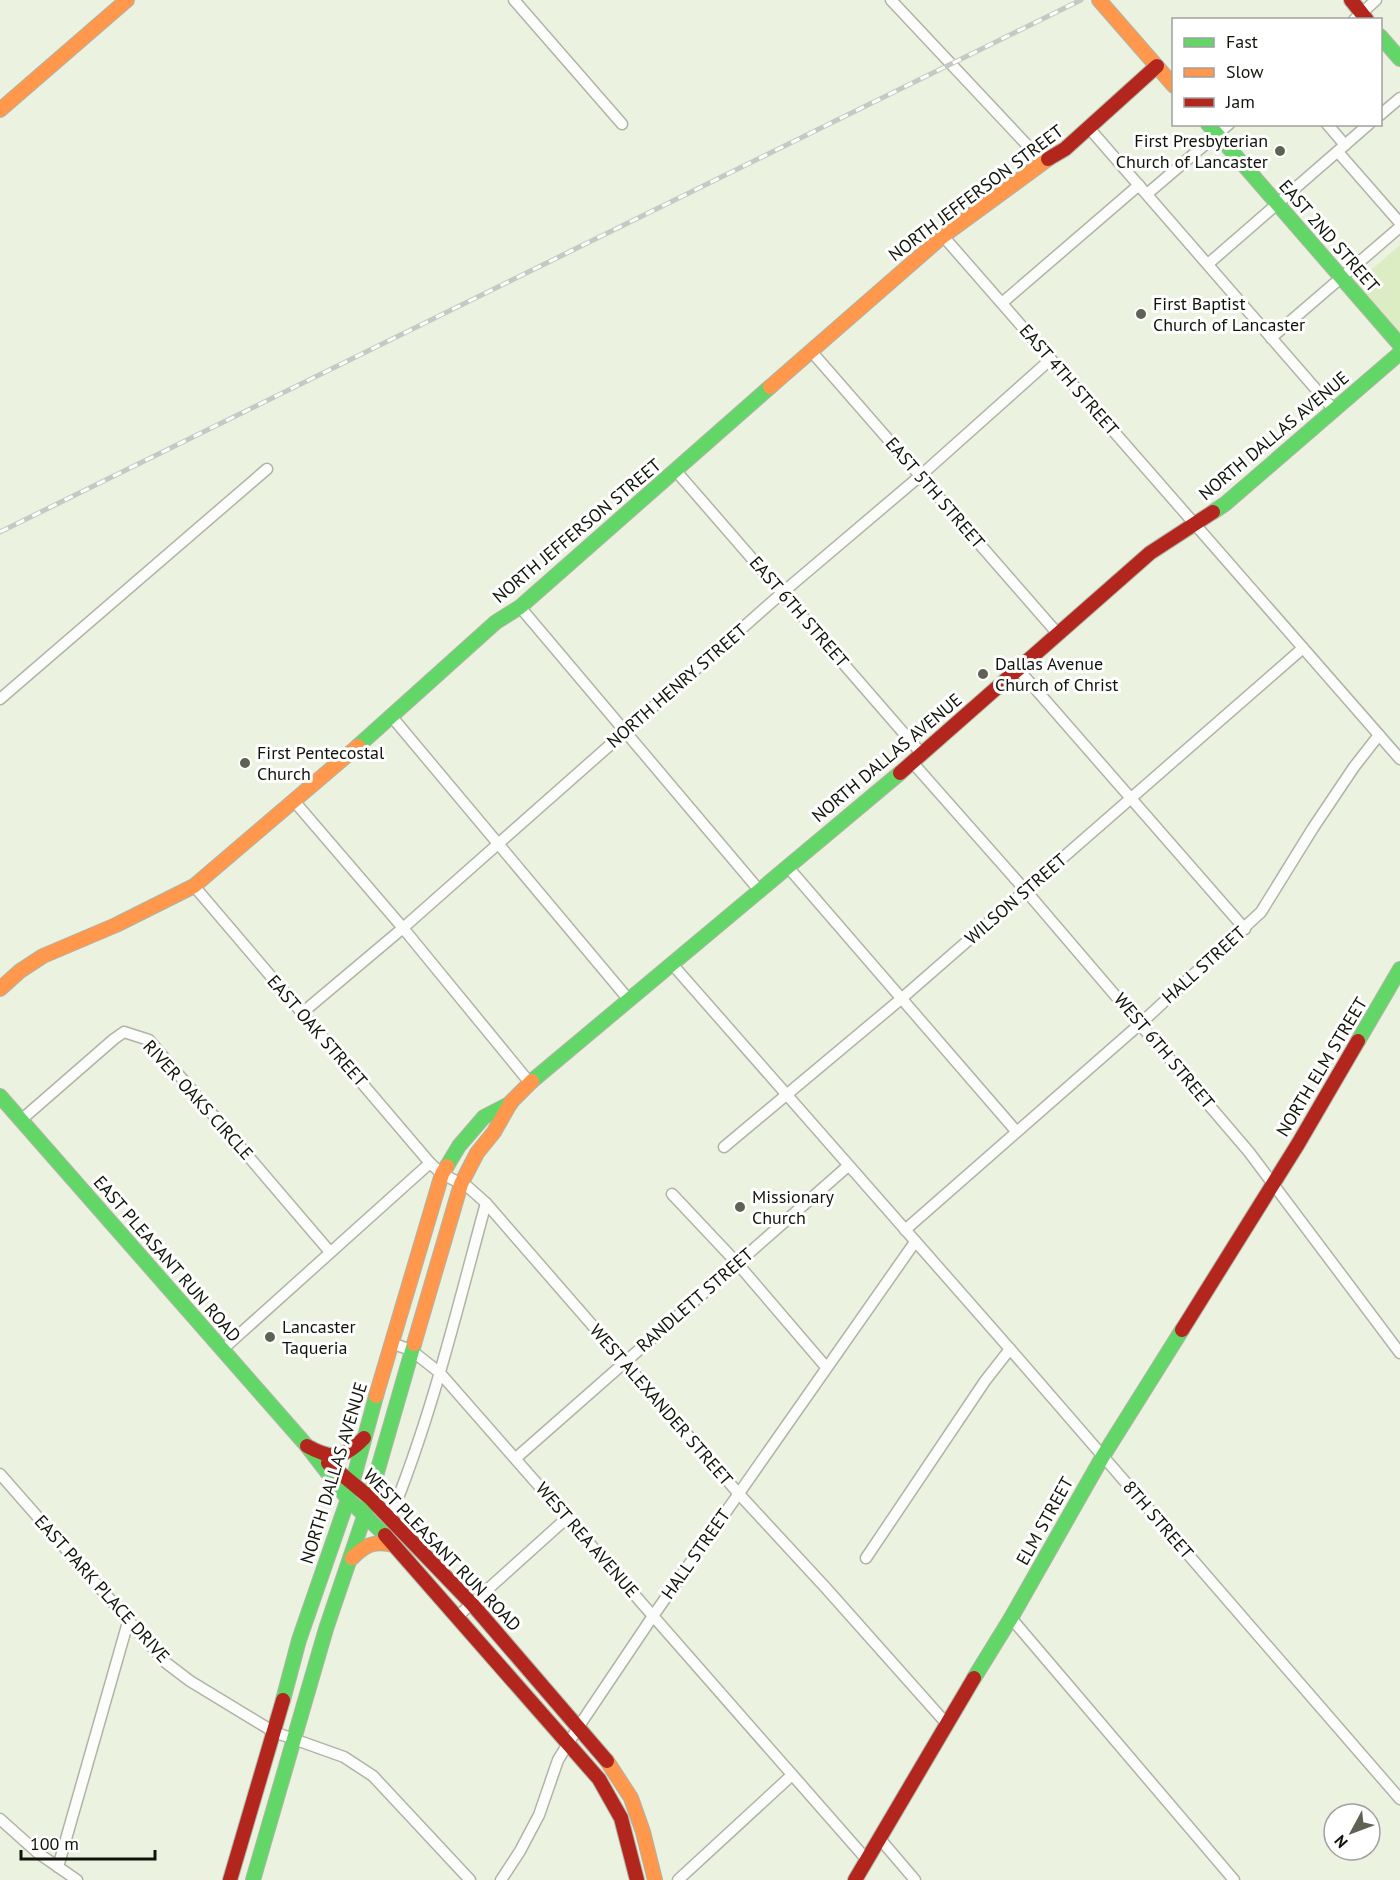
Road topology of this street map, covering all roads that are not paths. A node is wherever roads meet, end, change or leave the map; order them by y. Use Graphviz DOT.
graph roads {
  1 [pos="127,0"];
  2 [pos="514,0"];
  3 [pos="891,0"];
  4 [pos="1099,0"];
  5 [pos="1351,0"];
  6 [pos="1376,0"];
  7 [pos="1361,17"];
  8 [pos="1382,38"];
  9 [pos="1400,58"];
  10 [pos="1157,66"];
  11 [pos="1172,85"];
  12 [pos="1400,98"];
  13 [pos="0,110"];
  14 [pos="1382,113"];
  15 [pos="622,124"];
  16 [pos="1329,126"];
  17 [pos="1367,126"];
  18 [pos="1089,128"];
  19 [pos="1212,130"];
  20 [pos="1342,148"];
  21 [pos="1043,162"];
  22 [pos="1139,185"];
  23 [pos="1147,194"];
  24 [pos="1277,204"];
  25 [pos="1400,225"];
  26 [pos="943,236"];
  27 [pos="1208,264"];
  28 [pos="1341,278"];
  29 [pos="1002,303"];
  30 [pos="1271,338"];
  31 [pos="1400,345"];
  32 [pos="811,351"];
  33 [pos="1400,353"];
  34 [pos="1051,359"];
  35 [pos="1334,410"];
  36 [pos="267,469"];
  37 [pos="676,471"];
  38 [pos="920,476"];
  39 [pos="1196,524"];
  40 [pos="782,593"];
  41 [pos="520,607"];
  42 [pos="1058,634"];
  43 [pos="1303,648"];
  44 [pos="1018,669"];
  45 [pos="0,699"];
  46 [pos="392,717"];
  47 [pos="624,732"];
  48 [pos="1379,735"];
  49 [pos="916,758"];
  50 [pos="1400,759"];
  51 [pos="1130,798"];
  52 [pos="294,801"];
  53 [pos="499,843"];
  54 [pos="787,866"];
  55 [pos="194,886"];
  56 [pos="759,890"];
  57 [pos="1026,891"];
  58 [pos="403,928"];
  59 [pos="1245,929"];
  60 [pos="672,964"];
  61 [pos="1400,969"];
  62 [pos="1396,984"];
  63 [pos="0,989"];
  64 [pos="901,999"];
  65 [pos="629,1000"];
  66 [pos="302,1013"];
  67 [pos="1140,1024"];
  68 [pos="530,1083"];
  69 [pos="0,1096"];
  70 [pos="786,1096"];
  71 [pos="511,1102"];
  72 [pos="21,1120"];
  73 [pos="1016,1131"];
  74 [pos="724,1147"];
  75 [pos="430,1163"];
  76 [pos="848,1166"];
  77 [pos="442,1174"];
  78 [pos="1273,1183"];
  79 [pos="461,1184"];
  80 [pos="672,1194"];
  81 [pos="486,1203"];
  82 [pos="905,1230"];
  83 [pos="915,1242"];
  84 [pos="330,1252"];
  85 [pos="737,1263"];
  86 [pos="391,1343"];
  87 [pos="222,1349"];
  88 [pos="1010,1349"];
  89 [pos="411,1350"];
  90 [pos="1400,1353"];
  91 [pos="624,1362"];
  92 [pos="826,1367"];
  93 [pos="440,1373"];
  94 [pos="365,1438"];
  95 [pos="307,1446"];
  96 [pos="1102,1456"];
  97 [pos="516,1458"];
  98 [pos="0,1474"];
  99 [pos="352,1481"];
  100 [pos="739,1494"];
  101 [pos="369,1497"];
  102 [pos="348,1499"];
  103 [pos="365,1514"];
  104 [pos="568,1517"];
  105 [pos="390,1518"];
  106 [pos="394,1545"];
  107 [pos="351,1558"];
  108 [pos="866,1558"];
  109 [pos="472,1604"];
  110 [pos="458,1616"];
  111 [pos="653,1616"];
  112 [pos="1011,1618"];
  113 [pos="128,1622"];
  114 [pos="298,1640"];
  115 [pos="321,1646"];
  116 [pos="946,1724"];
  117 [pos="579,1726"];
  118 [pos="274,1732"];
  119 [pos="294,1739"];
  120 [pos="569,1742"];
  121 [pos="792,1775"];
  122 [pos="1400,1799"];
  123 [pos="0,1819"];
  124 [pos="880,1839"];
  125 [pos="242,1840"];
  126 [pos="263,1845"];
  127 [pos="867,1860"];
  128 [pos="58,1867"];
  129 [pos="77,1880"];
  130 [pos="230,1880"];
  131 [pos="253,1880"];
  132 [pos="470,1880"];
  133 [pos="501,1880"];
  134 [pos="637,1880"];
  135 [pos="655,1880"];
  136 [pos="678,1880"];
  137 [pos="855,1880"];
  138 [pos="915,1880"];
  139 [pos="1234,1880"];
  1 -- 13 [label="main road"];
  2 -- 15 [label="street"];
  3 -- 21 [label="street"];
  4 -- 10 [label="main road"];
  5 -- 7 [label="main road"];
  6 -- 7 [label="street"];
  8 -- 9 [label="main road"];
  10 -- 11 [label="main road"];
  10 -- 18 [label="main road, NORTH JEFFERSON STREET"];
  12 -- 14 [label="street"];
  16 -- 20 [label="street"];
  17 -- 20 [label="street"];
  18 -- 21 [label="main road, NORTH JEFFERSON STREET"];
  18 -- 22 [label="street"];
  19 -- 23 [label="street"];
  19 -- 24 [label="main road, EAST 2ND STREET"];
  20 -- 24 [label="street"];
  20 -- 25 [label="street"];
  21 -- 26 [label="main road, NORTH JEFFERSON STREET"];
  22 -- 23 [label="street"];
  22 -- 29 [label="street"];
  23 -- 27 [label="street"];
  24 -- 27 [label="street"];
  24 -- 28 [label="main road, EAST 2ND STREET"];
  25 -- 28 [label="street"];
  26 -- 29 [label="street, EAST 4TH STREET"];
  26 -- 32 [label="main road, NORTH JEFFERSON STREET"];
  27 -- 30 [label="street"];
  28 -- 30 [label="street"];
  28 -- 31 [label="main road, EAST 2ND STREET"];
  29 -- 34 [label="street, EAST 4TH STREET"];
  30 -- 35 [label="street"];
  32 -- 37 [label="main road, NORTH JEFFERSON STREET"];
  32 -- 38 [label="street, EAST 5TH STREET"];
  33 -- 35 [label="main road, NORTH DALLAS AVENUE"];
  34 -- 38 [label="street, NORTH HENRY STREET"];
  34 -- 39 [label="street, EAST 4TH STREET"];
  35 -- 39 [label="main road, NORTH DALLAS AVENUE"];
  36 -- 45 [label="street"];
  37 -- 40 [label="street, EAST 6TH STREET"];
  37 -- 41 [label="main road, NORTH JEFFERSON STREET"];
  38 -- 40 [label="street, NORTH HENRY STREET"];
  38 -- 42 [label="street, EAST 5TH STREET"];
  39 -- 42 [label="main road, NORTH DALLAS AVENUE"];
  39 -- 43 [label="street, EAST 4TH STREET"];
  40 -- 47 [label="street, NORTH HENRY STREET"];
  40 -- 49 [label="street, EAST 6TH STREET"];
  41 -- 46 [label="main road, NORTH JEFFERSON STREET"];
  41 -- 47 [label="street"];
  42 -- 44 [label="main road, NORTH DALLAS AVENUE"];
  43 -- 48 [label="street, EAST 4TH STREET"];
  43 -- 51 [label="street, WILSON STREET"];
  44 -- 49 [label="main road, NORTH DALLAS AVENUE"];
  44 -- 51 [label="street"];
  46 -- 52 [label="main road, NORTH JEFFERSON STREET"];
  46 -- 53 [label="street"];
  47 -- 53 [label="street, NORTH HENRY STREET"];
  47 -- 56 [label="street"];
  48 -- 50 [label="street, EAST 4TH STREET"];
  48 -- 59 [label="street, HALL STREET"];
  49 -- 54 [label="main road, NORTH DALLAS AVENUE"];
  49 -- 57 [label="street, WEST 6TH STREET"];
  51 -- 57 [label="street, WILSON STREET"];
  51 -- 59 [label="street"];
  52 -- 55 [label="main road, NORTH JEFFERSON STREET"];
  52 -- 58 [label="street"];
  53 -- 58 [label="street, NORTH HENRY STREET"];
  53 -- 65 [label="street"];
  54 -- 56 [label="main road, NORTH DALLAS AVENUE"];
  54 -- 64 [label="street"];
  55 -- 63 [label="main road, NORTH JEFFERSON STREET"];
  55 -- 66 [label="street, EAST OAK STREET"];
  56 -- 60 [label="main road, NORTH DALLAS AVENUE"];
  57 -- 64 [label="street, WILSON STREET"];
  57 -- 67 [label="street, WEST 6TH STREET"];
  58 -- 66 [label="street, NORTH HENRY STREET"];
  58 -- 68 [label="street"];
  59 -- 67 [label="street, HALL STREET"];
  60 -- 65 [label="main road, NORTH DALLAS AVENUE"];
  60 -- 70 [label="street"];
  61 -- 62 [label="main road, NORTH ELM STREET"];
  62 -- 78 [label="main road, NORTH ELM STREET"];
  64 -- 70 [label="street, WILSON STREET"];
  64 -- 73 [label="street"];
  65 -- 68 [label="main road, NORTH DALLAS AVENUE"];
  66 -- 75 [label="street, EAST OAK STREET"];
  67 -- 73 [label="street, HALL STREET"];
  67 -- 78 [label="street, WEST 6TH STREET"];
  68 -- 71 [label="main road, NORTH DALLAS AVENUE"];
  69 -- 72 [label="main road, EAST PLEASANT RUN ROAD"];
  70 -- 74 [label="street, WILSON STREET"];
  70 -- 76 [label="street"];
  71 -- 77 [label="main road, NORTH DALLAS AVENUE"];
  71 -- 79 [label="main road, NORTH DALLAS AVENUE"];
  72 -- 84 [label="street, RIVER OAKS CIRCLE"];
  72 -- 87 [label="main road, EAST PLEASANT RUN ROAD"];
  73 -- 82 [label="street, HALL STREET"];
  75 -- 77 [label="street, EAST OAK STREET"];
  75 -- 84 [label="street"];
  76 -- 82 [label="street"];
  76 -- 85 [label="street, RANDLETT STREET"];
  77 -- 79 [label="street, WEST ALEXANDER STREET"];
  77 -- 86 [label="main road, NORTH DALLAS AVENUE"];
  78 -- 90 [label="street, WEST 6TH STREET"];
  78 -- 96 [label="main road, ELM STREET"];
  79 -- 81 [label="street, WEST ALEXANDER STREET"];
  79 -- 89 [label="main road, NORTH DALLAS AVENUE"];
  80 -- 85 [label="street"];
  81 -- 91 [label="street, WEST ALEXANDER STREET"];
  81 -- 93 [label="street"];
  82 -- 83 [label="street, 8TH STREET"];
  83 -- 88 [label="street, 8TH STREET"];
  83 -- 92 [label="street, HALL STREET"];
  84 -- 87 [label="street"];
  85 -- 91 [label="street, RANDLETT STREET"];
  85 -- 92 [label="street"];
  86 -- 89 [label="street, WEST REA AVENUE"];
  86 -- 94 [label="main road, NORTH DALLAS AVENUE"];
  87 -- 95 [label="main road, EAST PLEASANT RUN ROAD"];
  88 -- 96 [label="street, 8TH STREET"];
  88 -- 108 [label="street"];
  89 -- 93 [label="street, WEST REA AVENUE"];
  89 -- 101 [label="main road, NORTH DALLAS AVENUE"];
  91 -- 97 [label="street, RANDLETT STREET"];
  91 -- 100 [label="street, WEST ALEXANDER STREET"];
  92 -- 100 [label="street, HALL STREET"];
  93 -- 97 [label="street, WEST REA AVENUE"];
  93 -- 105 [label="street"];
  94 -- 95 [label="main road"];
  94 -- 99 [label="main road, NORTH DALLAS AVENUE"];
  95 -- 99 [label="main road, WEST PLEASANT RUN ROAD"];
  95 -- 102 [label="main road, WEST PLEASANT RUN ROAD"];
  96 -- 112 [label="main road, ELM STREET"];
  96 -- 122 [label="street, 8TH STREET"];
  97 -- 104 [label="street, WEST REA AVENUE"];
  98 -- 113 [label="street, EAST PARK PLACE DRIVE"];
  99 -- 101 [label="main road, WEST PLEASANT RUN ROAD"];
  99 -- 102 [label="main road, NORTH DALLAS AVENUE"];
  100 -- 111 [label="street, HALL STREET"];
  100 -- 116 [label="street, WEST ALEXANDER STREET"];
  101 -- 103 [label="main road, NORTH DALLAS AVENUE"];
  101 -- 105 [label="main road, WEST PLEASANT RUN ROAD"];
  102 -- 103 [label="main road, WEST PLEASANT RUN ROAD"];
  102 -- 114 [label="main road, NORTH DALLAS AVENUE"];
  103 -- 106 [label="main road, WEST PLEASANT RUN ROAD"];
  103 -- 107 [label="main road, NORTH DALLAS AVENUE"];
  104 -- 109 [label="street"];
  104 -- 111 [label="street, WEST REA AVENUE"];
  105 -- 109 [label="main road, WEST PLEASANT RUN ROAD"];
  106 -- 107 [label="main road"];
  106 -- 110 [label="main road, WEST PLEASANT RUN ROAD"];
  107 -- 115 [label="main road, NORTH DALLAS AVENUE"];
  109 -- 110 [label="street"];
  109 -- 117 [label="main road, WEST PLEASANT RUN ROAD"];
  110 -- 120 [label="main road, WEST PLEASANT RUN ROAD"];
  111 -- 117 [label="street, HALL STREET"];
  111 -- 121 [label="street, WEST REA AVENUE"];
  112 -- 116 [label="main road, ELM STREET"];
  112 -- 139 [label="street"];
  113 -- 118 [label="street, EAST PARK PLACE DRIVE"];
  113 -- 128 [label="street"];
  114 -- 115 [label="main road"];
  114 -- 118 [label="main road, NORTH DALLAS AVENUE"];
  115 -- 119 [label="main road, NORTH DALLAS AVENUE"];
  116 -- 124 [label="main road, ELM STREET"];
  117 -- 120 [label="street, HALL STREET"];
  117 -- 135 [label="main road, WEST PLEASANT RUN ROAD"];
  118 -- 119 [label="street, EAST PARK PLACE DRIVE"];
  118 -- 125 [label="main road, NORTH DALLAS AVENUE"];
  119 -- 126 [label="main road, NORTH DALLAS AVENUE"];
  119 -- 132 [label="street, EAST PARK PLACE DRIVE"];
  120 -- 133 [label="street, HALL STREET"];
  120 -- 134 [label="main road, WEST PLEASANT RUN ROAD"];
  121 -- 127 [label="street, WEST REA AVENUE"];
  121 -- 136 [label="street"];
  123 -- 128 [label="street"];
  124 -- 127 [label="main road, ELM STREET"];
  124 -- 138 [label="street"];
  125 -- 126 [label="main road"];
  125 -- 130 [label="main road, NORTH DALLAS AVENUE"];
  126 -- 131 [label="main road, NORTH DALLAS AVENUE"];
  127 -- 137 [label="main road, ELM STREET"];
  128 -- 129 [label="street"];
}
